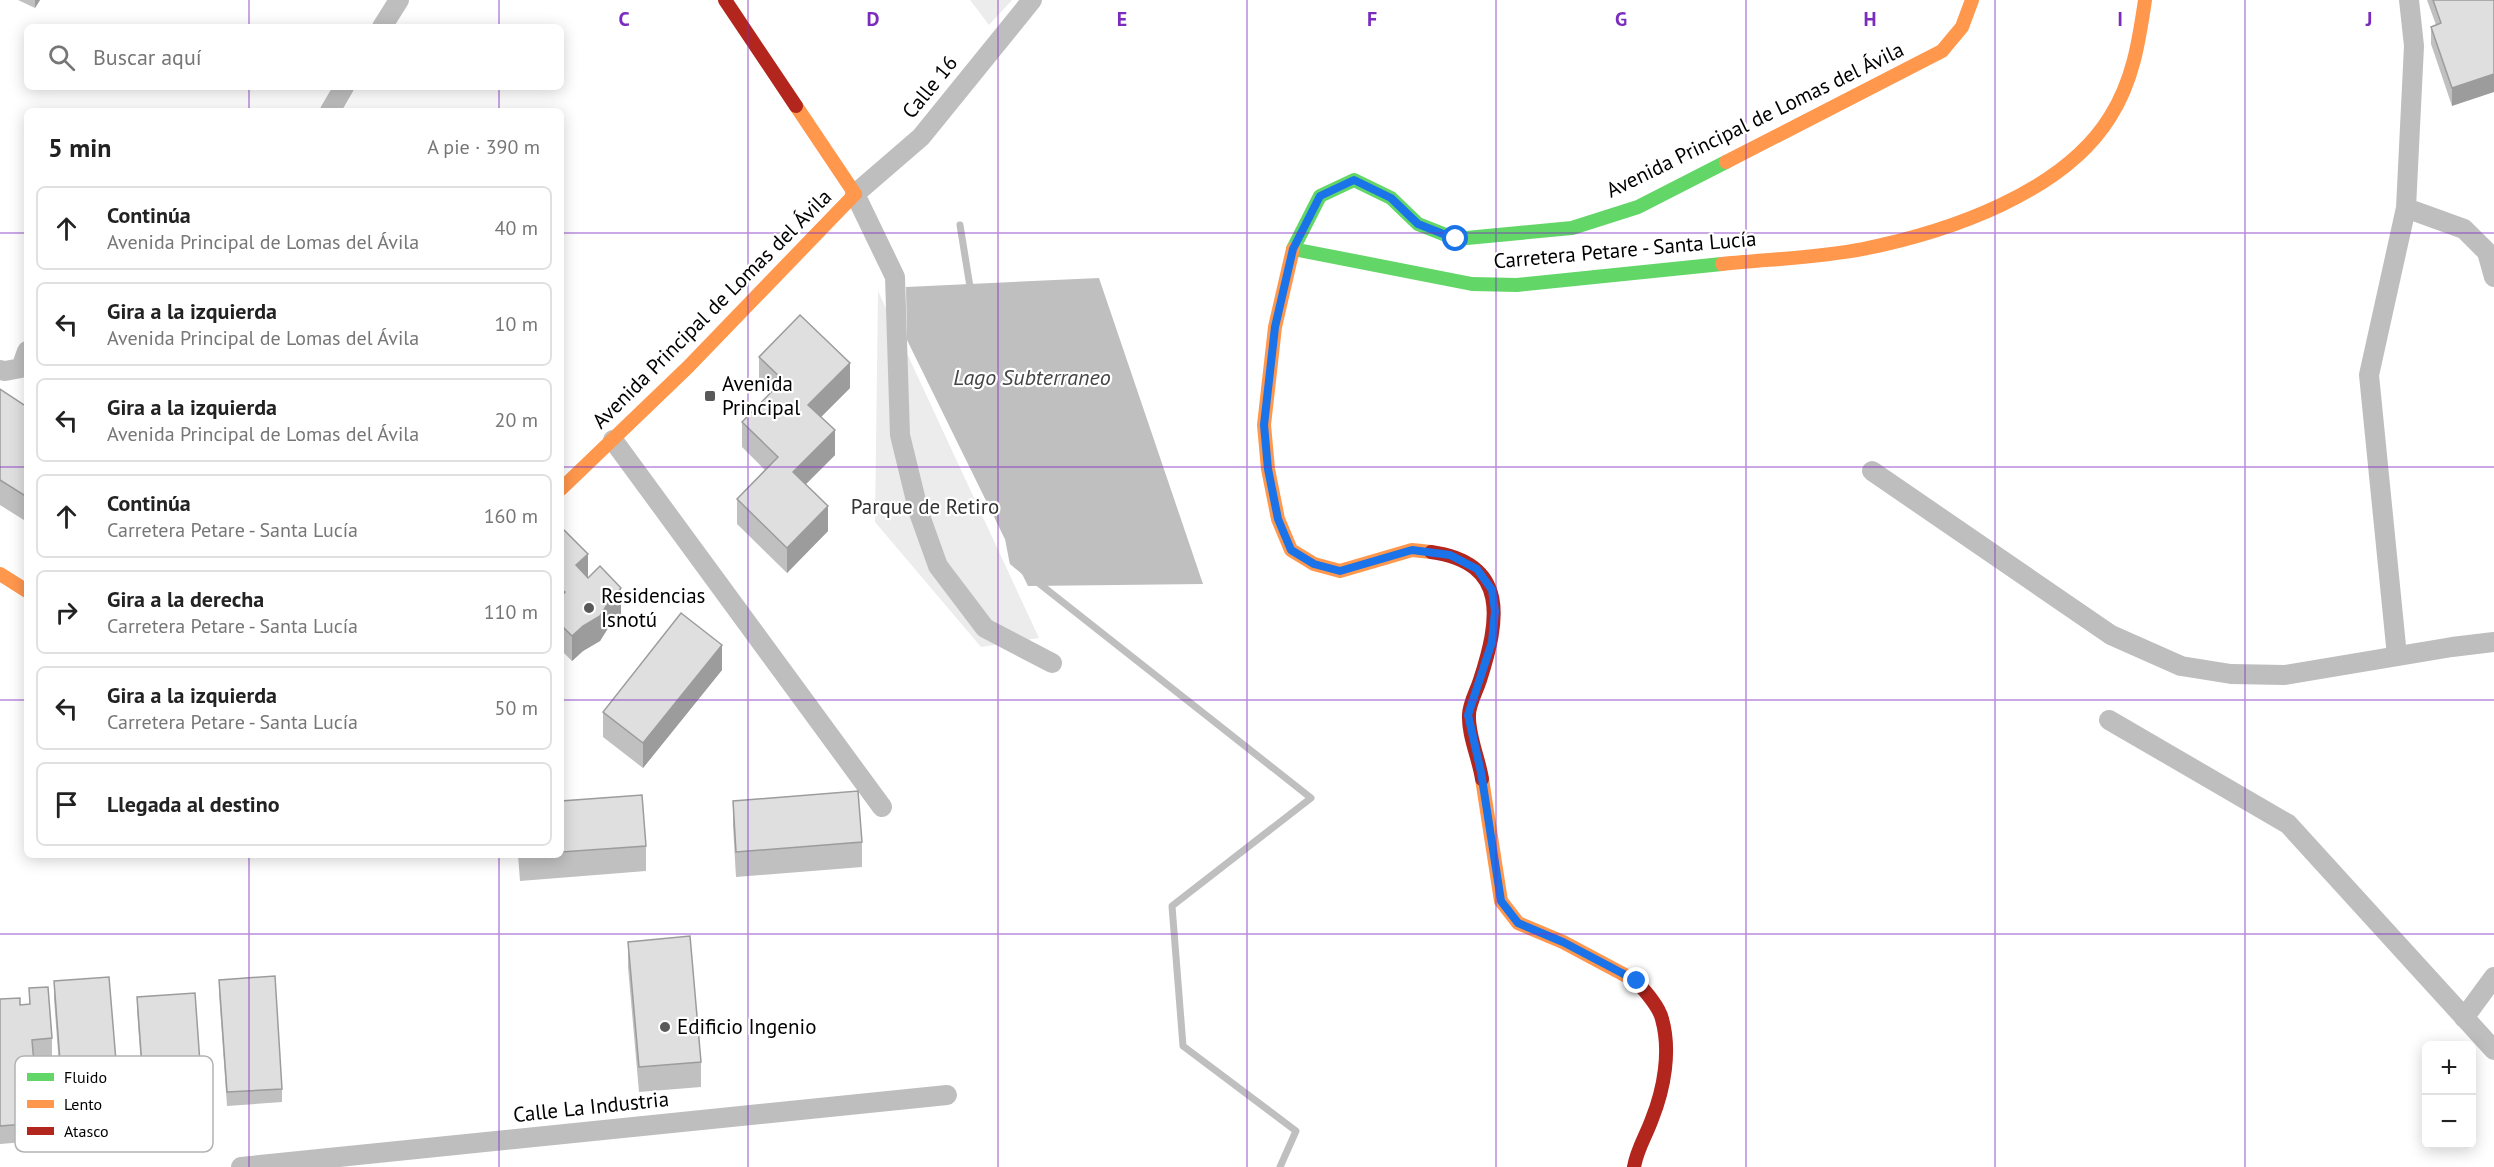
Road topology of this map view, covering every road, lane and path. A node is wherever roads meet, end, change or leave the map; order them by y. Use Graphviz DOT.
graph roads {
  1 [pos="399,0"];
  2 [pos="725,0"];
  3 [pos="1032,0"];
  4 [pos="1972,0"];
  5 [pos="2145,0"];
  6 [pos="2409,0"];
  7 [pos="384,24"];
  8 [pos="343,90"];
  9 [pos="332,108"];
  10 [pos="855,194"];
  11 [pos="2406,208"];
  12 [pos="1293,249"];
  13 [pos="2494,277"];
  14 [pos="24,360"];
  15 [pos="0,370"];
  16 [pos="613,440"];
  17 [pos="1872,471"];
  18 [pos="564,486"];
  19 [pos="0,574"];
  20 [pos="24,589"];
  21 [pos="2494,642"];
  22 [pos="2397,656"];
  23 [pos="1052,663"];
  24 [pos="2109,720"];
  25 [pos="882,807"];
  26 [pos="2494,977"];
  27 [pos="2464,1018"];
  28 [pos="2494,1050"];
  29 [pos="947,1095"];
  30 [pos="328,1163"];
  31 [pos="241,1167"];
  32 [pos="1634,1167"];
  1 -- 7 [label="street"];
  2 -- 10 [label="street, Avenida Principal de Lomas del Ávila"];
  3 -- 10 [label="street, Calle 16"];
  4 -- 12 [label="street, Avenida Principal de Lomas del Ávila"];
  5 -- 12 [label="street, Carretera Petare - Santa Lucía"];
  6 -- 11 [label="street"];
  8 -- 9 [label="street"];
  10 -- 16 [label="street, Avenida Principal de Lomas del Ávila"];
  10 -- 23 [label="street"];
  11 -- 13 [label="street"];
  11 -- 22 [label="street"];
  12 -- 32 [label="street"];
  14 -- 15 [label="street"];
  16 -- 18 [label="street, Avenida Principal de Lomas del Ávila"];
  16 -- 25 [label="street"];
  17 -- 22 [label="street"];
  19 -- 20 [label="street"];
  21 -- 22 [label="street"];
  24 -- 27 [label="street"];
  26 -- 27 [label="street"];
  27 -- 28 [label="street"];
  29 -- 30 [label="street, Calle La Industria"];
  30 -- 31 [label="street, Calle La Industria"];
}
